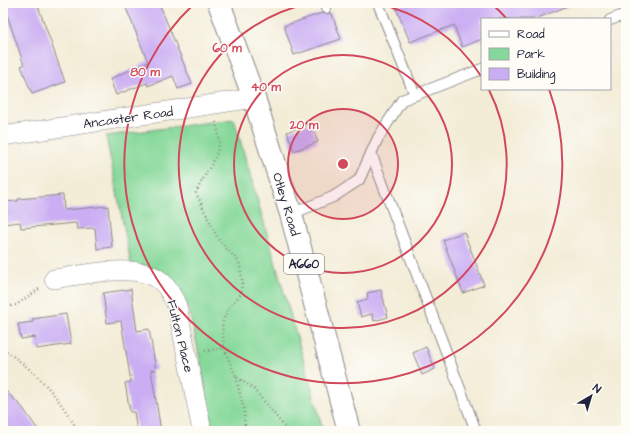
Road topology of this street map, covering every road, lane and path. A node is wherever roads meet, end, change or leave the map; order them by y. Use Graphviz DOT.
graph roads {
  1 [pos="219,3"];
  2 [pos="378,3"];
  3 [pos="626,14"];
  4 [pos="611,20"];
  5 [pos="481,69"];
  6 [pos="415,95"];
  7 [pos="254,98"];
  8 [pos="213,104"];
  9 [pos="3,134"];
  10 [pos="372,153"];
  11 [pos="291,214"];
  12 [pos="54,278"];
  13 [pos="3,307"];
  14 [pos="3,349"];
  15 [pos="236,377"];
  16 [pos="78,431"];
  17 [pos="202,431"];
  18 [pos="245,431"];
  19 [pos="288,431"];
  20 [pos="349,431"];
  21 [pos="476,431"];
  1 -- 7 [label="highway, Otley Road / A660"];
  2 -- 6 [label="lane"];
  3 -- 4 [label="lane"];
  5 -- 6 [label="lane"];
  6 -- 10 [label="lane"];
  7 -- 8 [label="street, Ancaster Road"];
  7 -- 11 [label="highway, Otley Road / A660"];
  8 -- 9 [label="street, Ancaster Road"];
  8 -- 15 [label="path"];
  10 -- 11 [label="lane"];
  10 -- 21 [label="lane"];
  11 -- 20 [label="highway, Otley Road / A660"];
  12 -- 13 [label="path"];
  12 -- 17 [label="street, Fulton Place"];
  14 -- 16 [label="path"];
  15 -- 18 [label="path"];
  15 -- 19 [label="path"];
}
